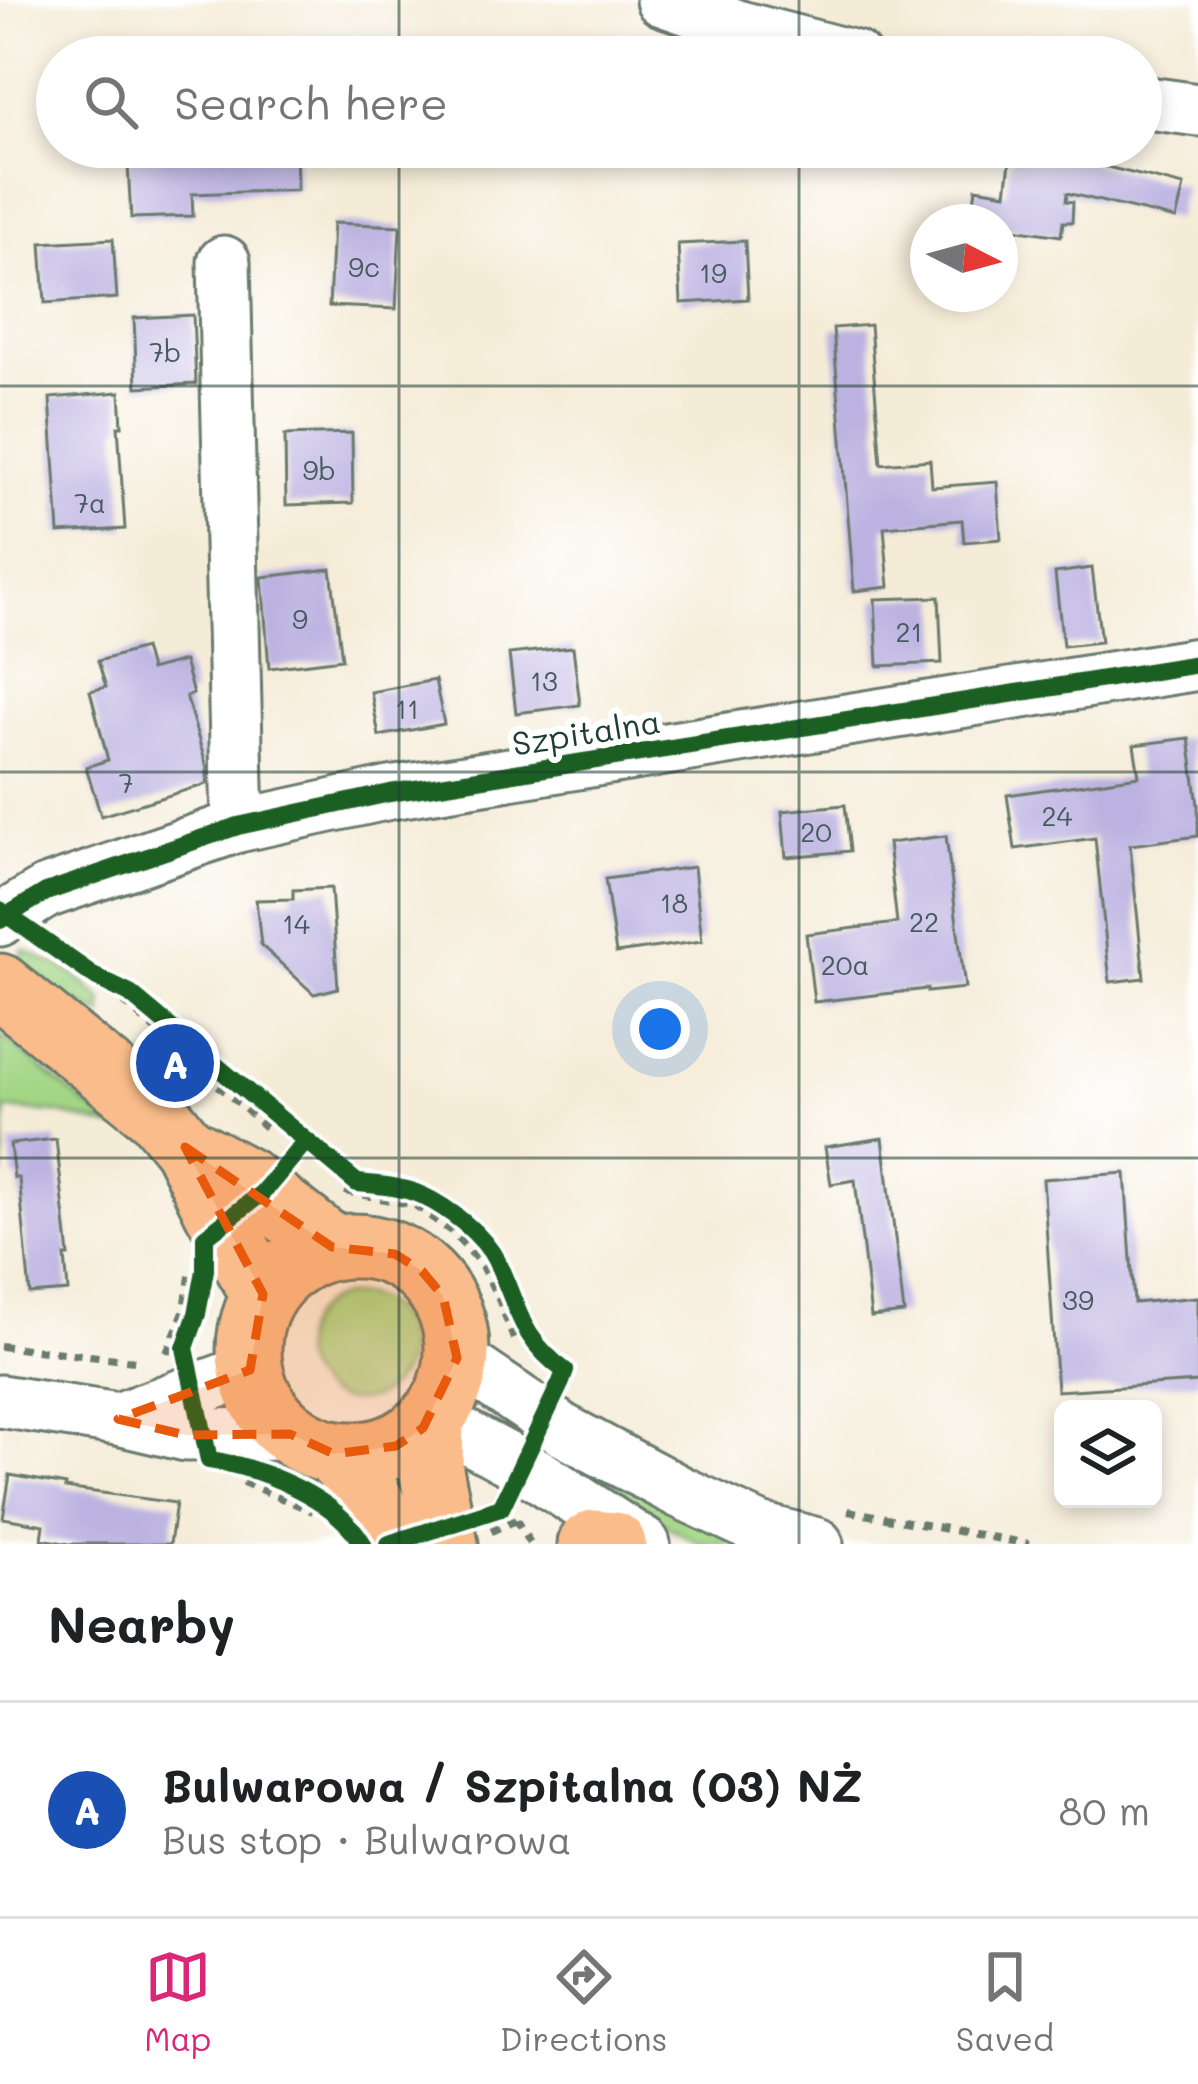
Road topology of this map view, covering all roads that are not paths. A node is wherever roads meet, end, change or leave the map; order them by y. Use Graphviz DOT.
graph roads {
  1 [pos="662,0"];
  2 [pos="774,36"];
  3 [pos="1162,104"];
  4 [pos="1198,110"];
  5 [pos="224,262"];
  6 [pos="1198,664"];
  7 [pos="238,826"];
  8 [pos="0,920"];
  9 [pos="0,986"];
  10 [pos="185,1147"];
  11 [pos="337,1219"];
  12 [pos="263,1294"];
  13 [pos="457,1358"];
  14 [pos="217,1398"];
  15 [pos="0,1401"];
  16 [pos="432,1418"];
  17 [pos="318,1465"];
  18 [pos="830,1527"];
  19 [pos="394,1544"];
  20 [pos="446,1544"];
  21 [pos="590,1544"];
  22 [pos="614,1544"];
  23 [pos="644,1544"];
  1 -- 2 [label="street"];
  3 -- 4 [label="street"];
  5 -- 7 [label="street"];
  6 -- 7 [label="street, Szpitalna"];
  7 -- 8 [label="street, Szpitalna"];
  9 -- 10 [label="main road"];
  10 -- 11 [label="main road"];
  10 -- 12 [label="main road"];
  11 -- 12 [label="main road"];
  11 -- 13 [label="main road"];
  12 -- 14 [label="main road"];
  13 -- 16 [label="main road"];
  13 -- 18 [label="street"];
  14 -- 15 [label="street"];
  14 -- 17 [label="main road"];
  16 -- 17 [label="main road"];
  16 -- 20 [label="main road"];
  16 -- 23 [label="street"];
  17 -- 19 [label="main road"];
  21 -- 22 [label="main road"];
}
